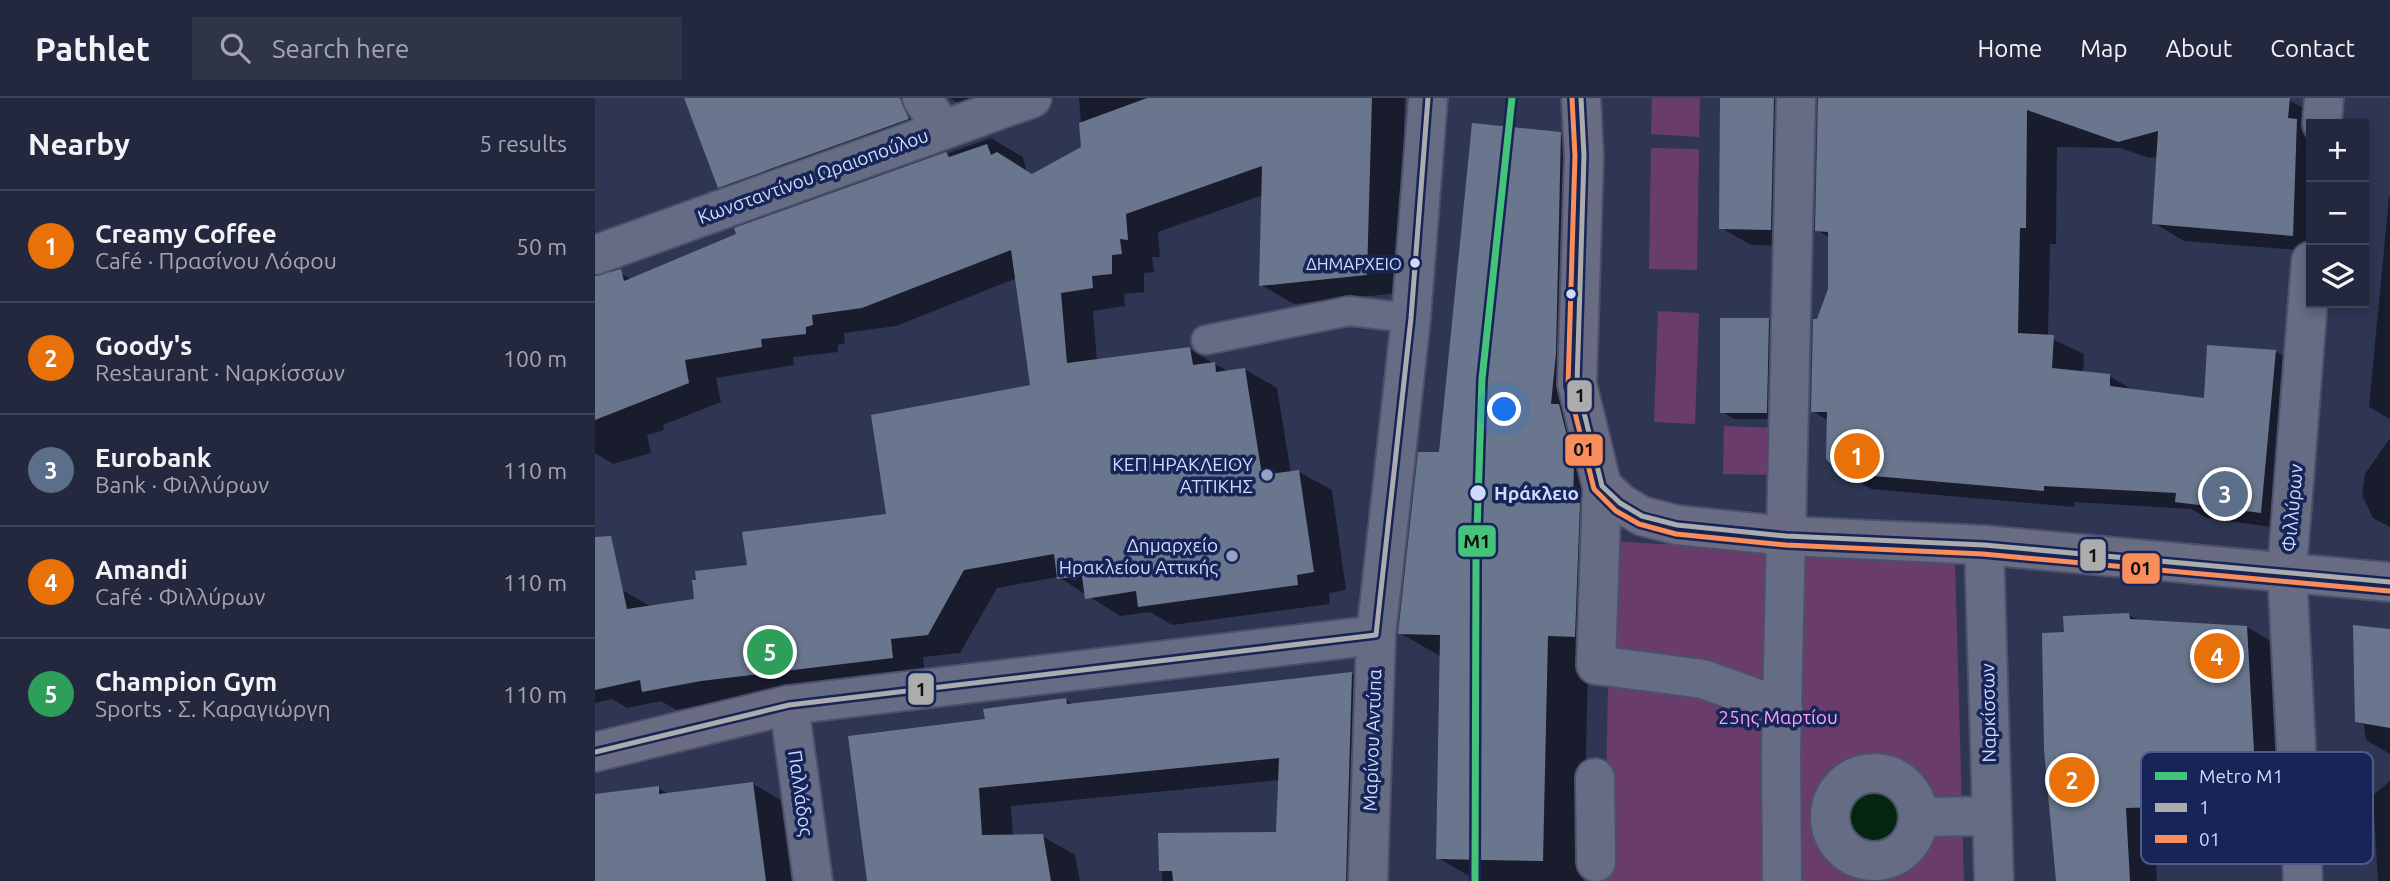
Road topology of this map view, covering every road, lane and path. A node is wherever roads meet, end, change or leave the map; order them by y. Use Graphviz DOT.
graph roads {
  1 [pos="1032,98"];
  2 [pos="1428,98"];
  3 [pos="1581,98"];
  4 [pos="1796,98"];
  5 [pos="2324,98"];
  6 [pos="932,114"];
  7 [pos="2322,119"];
  8 [pos="595,254"];
  9 [pos="2307,308"];
  10 [pos="1411,318"];
  11 [pos="1206,340"];
  12 [pos="1602,486"];
  13 [pos="1786,536"];
  14 [pos="1984,545"];
  15 [pos="2287,571"];
  16 [pos="2390,582"];
  17 [pos="1375,635"];
  18 [pos="789,705"];
  19 [pos="1783,708"];
  20 [pos="595,752"];
  21 [pos="2296,752"];
  22 [pos="1388,772"];
  23 [pos="1595,778"];
  24 [pos="1830,813"];
  25 [pos="1783,814"];
  26 [pos="1990,816"];
  27 [pos="1919,817"];
  28 [pos="1596,862"];
  29 [pos="813,881"];
  30 [pos="1368,881"];
  31 [pos="1385,881"];
  32 [pos="1782,881"];
  33 [pos="1994,881"];
  1 -- 6 [label="street, Κωνσταντίνου Ωραιοπούλου"];
  2 -- 10 [label="street, Μαρίνου Αντύπα"];
  3 -- 12 [label="street"];
  4 -- 13 [label="street"];
  5 -- 7 [label="street"];
  6 -- 8 [label="street, Κωνσταντίνου Ωραιοπούλου"];
  9 -- 15 [label="street, Φιλλύρων"];
  10 -- 11 [label="lane"];
  10 -- 17 [label="street, Μαρίνου Αντύπα"];
  12 -- 13 [label="street"];
  12 -- 19 [label="street"];
  13 -- 14 [label="street"];
  13 -- 19 [label="street"];
  14 -- 15 [label="street"];
  14 -- 26 [label="street, Ναρκίσσων"];
  15 -- 16 [label="street"];
  15 -- 21 [label="street, Φιλλύρων"];
  17 -- 18 [label="street"];
  17 -- 30 [label="street, Μαρίνου Αντύπα"];
  18 -- 20 [label="street"];
  18 -- 29 [label="street, Παλλάδος"];
  19 -- 25 [label="street"];
  22 -- 31 [label="street"];
  23 -- 28 [label="street"];
  24 -- 25 [label="street"];
  24 -- 27 [label="street"];
  24 -- 27 [label="street"];
  25 -- 32 [label="street"];
  26 -- 27 [label="street"];
  26 -- 33 [label="street, Ναρκίσσων"];
}
